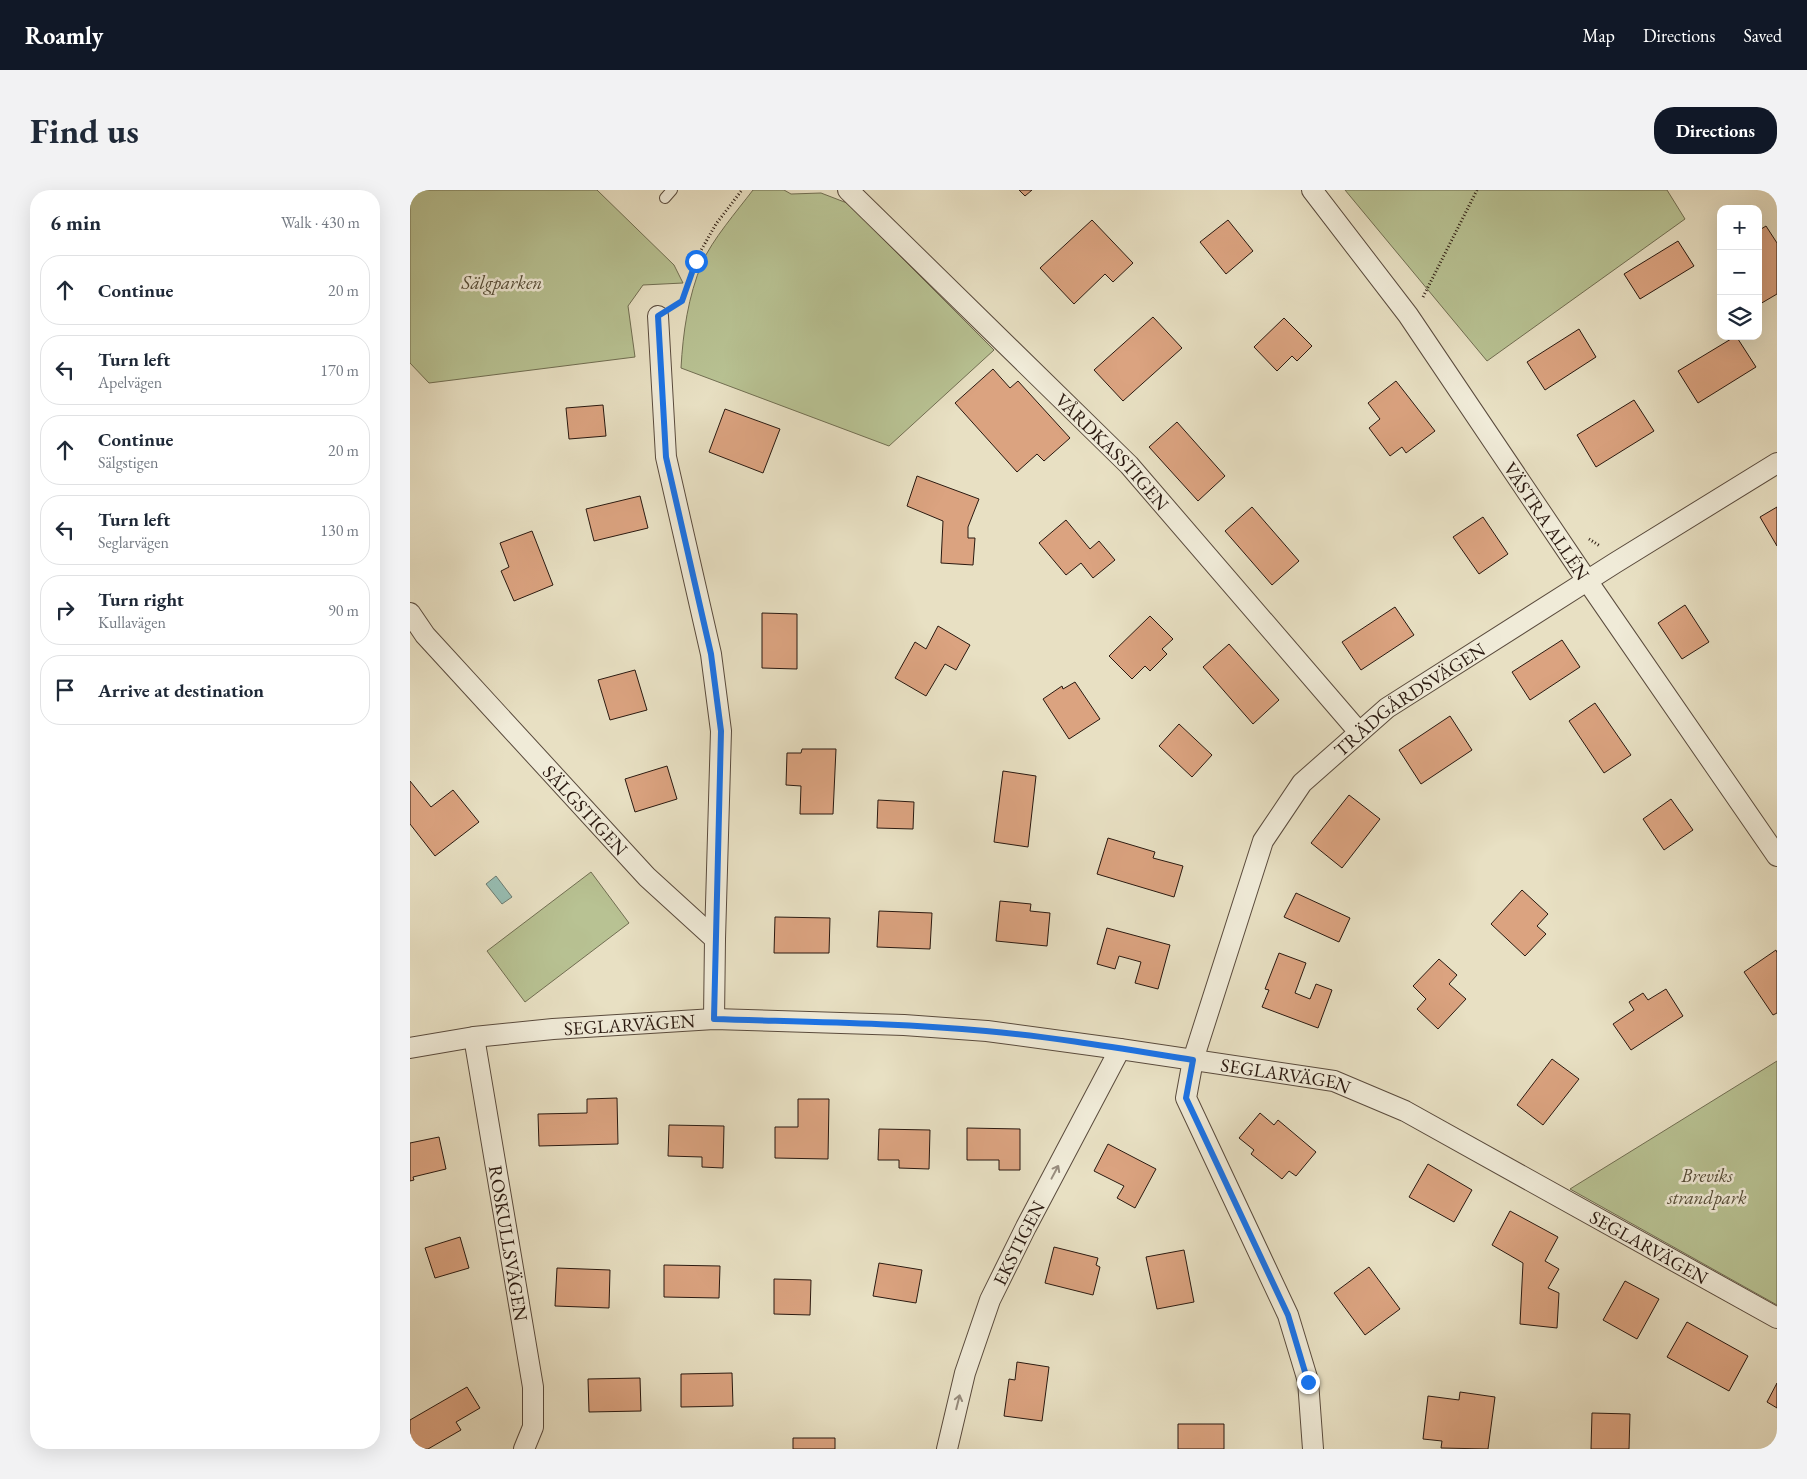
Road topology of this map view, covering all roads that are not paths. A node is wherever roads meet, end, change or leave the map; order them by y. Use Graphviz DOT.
graph roads {
  1 [pos="848,190"];
  2 [pos="1312,190"];
  3 [pos="658,316"];
  4 [pos="1777,463"];
  5 [pos="1588,582"];
  6 [pos="410,613"];
  7 [pos="1359,732"];
  8 [pos="1777,856"];
  9 [pos="715,939"];
  10 [pos="714,1019"];
  11 [pos="474,1037"];
  12 [pos="410,1048"];
  13 [pos="1120,1048"];
  14 [pos="1193,1060"];
  15 [pos="1777,1318"];
  16 [pos="524,1449"];
  17 [pos="947,1449"];
  18 [pos="1313,1449"];
  1 -- 7 [label="street, VÅRDKASSTIGEN"];
  2 -- 5 [label="street, VÄSTRA ALLÉN"];
  3 -- 9 [label="street"];
  4 -- 5 [label="street, TRÄDGÅRDSVÄGEN"];
  5 -- 7 [label="street, TRÄDGÅRDSVÄGEN"];
  5 -- 8 [label="street, VÄSTRA ALLÉN"];
  6 -- 9 [label="street, SÄLGSTIGEN"];
  7 -- 14 [label="street, TRÄDGÅRDSVÄGEN"];
  9 -- 10 [label="street"];
  10 -- 11 [label="street, SEGLARVÄGEN"];
  10 -- 13 [label="street, SEGLARVÄGEN"];
  11 -- 12 [label="street, SEGLARVÄGEN"];
  11 -- 16 [label="street, ROSKULLSVÄGEN"];
  13 -- 14 [label="street, SEGLARVÄGEN"];
  17 -- 13 [label="street, EKSTIGEN, one-way"];
  14 -- 15 [label="street, SEGLARVÄGEN"];
  14 -- 18 [label="street, TRÄDGÅRDSVÄGEN"];
}
